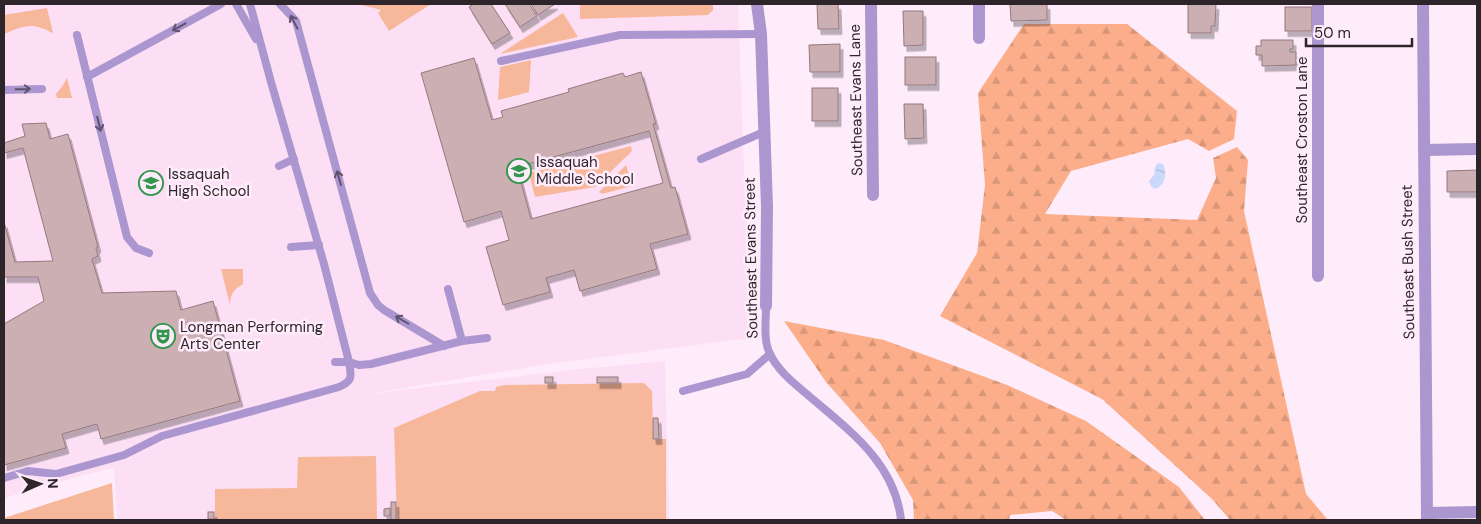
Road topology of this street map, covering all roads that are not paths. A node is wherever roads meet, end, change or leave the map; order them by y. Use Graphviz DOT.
graph roads {
  1 [pos="222,4"];
  2 [pos="236,4"];
  3 [pos="250,4"];
  4 [pos="280,4"];
  5 [pos="757,4"];
  6 [pos="871,4"];
  7 [pos="979,4"];
  8 [pos="1318,4"];
  9 [pos="1423,4"];
  10 [pos="761,34"];
  11 [pos="76,35"];
  12 [pos="979,38"];
  13 [pos="261,47"];
  14 [pos="501,61"];
  15 [pos="87,77"];
  16 [pos="42,89"];
  17 [pos="4,90"];
  18 [pos="764,132"];
  19 [pos="1477,149"];
  20 [pos="1424,150"];
  21 [pos="294,159"];
  22 [pos="701,159"];
  23 [pos="279,166"];
  24 [pos="873,195"];
  25 [pos="319,245"];
  26 [pos="291,246"];
  27 [pos="149,253"];
  28 [pos="1318,276"];
  29 [pos="330,287"];
  30 [pos="320,288"];
  31 [pos="448,289"];
  32 [pos="766,306"];
  33 [pos="338,318"];
  34 [pos="329,319"];
  35 [pos="487,338"];
  36 [pos="462,341"];
  37 [pos="444,346"];
  38 [pos="770,354"];
  39 [pos="335,362"];
  40 [pos="349,362"];
  41 [pos="683,392"];
  42 [pos="4,478"];
  43 [pos="1477,512"];
  44 [pos="1427,516"];
  45 [pos="901,520"];
  1 -- 15 [label="lane, one-way"];
  2 -- 13 [label="lane"];
  3 -- 13 [label="lane"];
  37 -- 4 [label="lane, one-way"];
  5 -- 10 [label="street, Southeast Evans Street"];
  6 -- 24 [label="street, Southeast Evans Lane"];
  7 -- 12 [label="street"];
  8 -- 28 [label="street, Southeast Croston Lane"];
  9 -- 20 [label="street, Southeast Bush Street"];
  10 -- 14 [label="lane"];
  10 -- 18 [label="street, Southeast Evans Street"];
  11 -- 15 [label="lane"];
  13 -- 21 [label="lane"];
  15 -- 27 [label="lane, one-way"];
  17 -- 16 [label="lane, one-way"];
  18 -- 22 [label="lane"];
  18 -- 32 [label="street, Southeast Evans Street"];
  19 -- 20 [label="street"];
  20 -- 44 [label="street, Southeast Bush Street"];
  21 -- 23 [label="lane"];
  21 -- 25 [label="lane"];
  25 -- 26 [label="lane"];
  25 -- 29 [label="lane"];
  29 -- 30 [label="lane"];
  29 -- 33 [label="lane"];
  31 -- 36 [label="lane"];
  32 -- 38 [label="lane, Southeast Evans Street"];
  33 -- 34 [label="lane"];
  33 -- 40 [label="lane"];
  35 -- 36 [label="lane"];
  36 -- 37 [label="lane"];
  37 -- 40 [label="lane"];
  38 -- 41 [label="lane"];
  38 -- 45 [label="lane, Southeast Evans Street"];
  39 -- 40 [label="lane"];
  40 -- 42 [label="lane"];
  43 -- 44 [label="street"];
}
